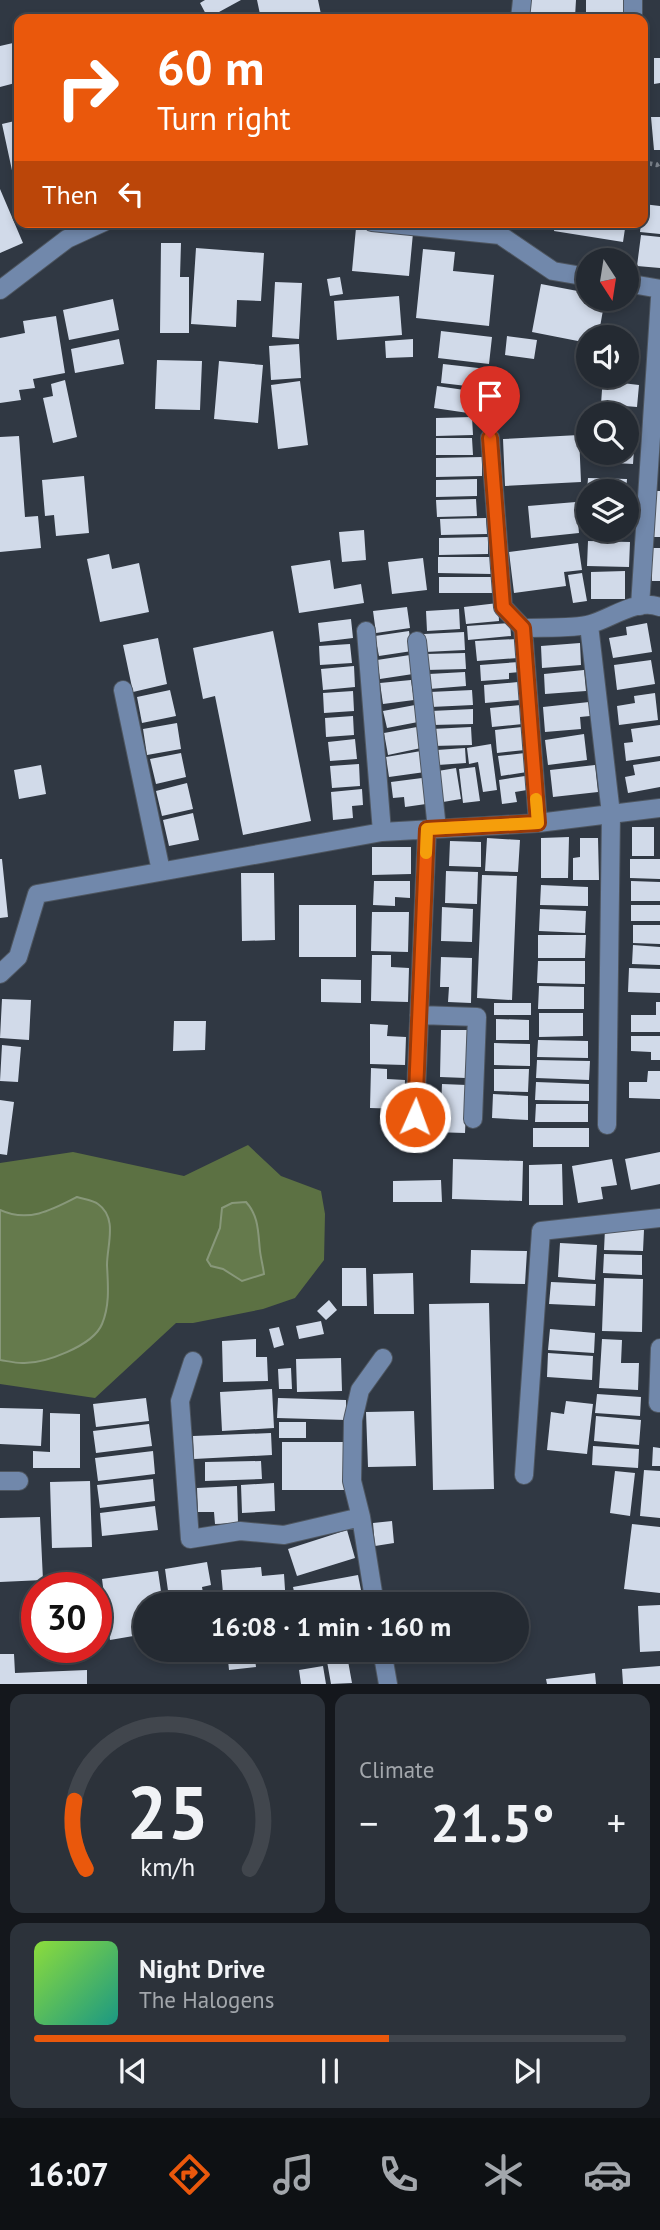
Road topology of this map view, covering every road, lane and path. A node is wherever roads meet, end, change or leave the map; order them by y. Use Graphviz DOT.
graph roads {
  1 [pos="91,228"];
  2 [pos="483,228"];
  3 [pos="501,229"];
  4 [pos="576,274"];
  5 [pos="639,285"];
  6 [pos="660,289"];
  7 [pos="0,290"];
  8 [pos="660,298"];
  9 [pos="490,438"];
  10 [pos="640,606"];
  11 [pos="660,607"];
  12 [pos="589,625"];
  13 [pos="523,628"];
  14 [pos="366,631"];
  15 [pos="417,641"];
  16 [pos="123,690"];
  17 [pos="660,808"];
  18 [pos="611,814"];
  19 [pos="538,823"];
  20 [pos="432,829"];
  21 [pos="382,832"];
  22 [pos="161,871"];
  23 [pos="0,974"];
  24 [pos="419,1015"];
  25 [pos="415,1117"];
  26 [pos="473,1119"];
  27 [pos="607,1125"];
  28 [pos="660,1217"];
  29 [pos="660,1349"];
  30 [pos="383,1358"];
  31 [pos="192,1361"];
  32 [pos="660,1403"];
  33 [pos="524,1475"];
  34 [pos="0,1481"];
  35 [pos="19,1481"];
  36 [pos="361,1517"];
  37 [pos="373,1592"];
  38 [pos="384,1662"];
  39 [pos="388,1684"];
  1 -- 7 [label="street"];
  2 -- 3 [label="street"];
  3 -- 4 [label="street"];
  5 -- 6 [label="street"];
  8 -- 10 [label="street"];
  9 -- 13 [label="street"];
  10 -- 11 [label="street"];
  10 -- 12 [label="street"];
  12 -- 13 [label="street"];
  12 -- 18 [label="street"];
  13 -- 19 [label="street"];
  14 -- 21 [label="street"];
  15 -- 20 [label="street"];
  16 -- 22 [label="street"];
  17 -- 18 [label="street"];
  18 -- 19 [label="street"];
  18 -- 27 [label="street"];
  19 -- 20 [label="street"];
  20 -- 21 [label="street"];
  20 -- 24 [label="street"];
  21 -- 22 [label="street"];
  22 -- 23 [label="street"];
  24 -- 25 [label="street"];
  24 -- 26 [label="street"];
  28 -- 33 [label="street"];
  29 -- 32 [label="street"];
  30 -- 36 [label="street"];
  31 -- 36 [label="street"];
  34 -- 35 [label="street"];
  36 -- 37 [label="street"];
  38 -- 39 [label="street"];
}
